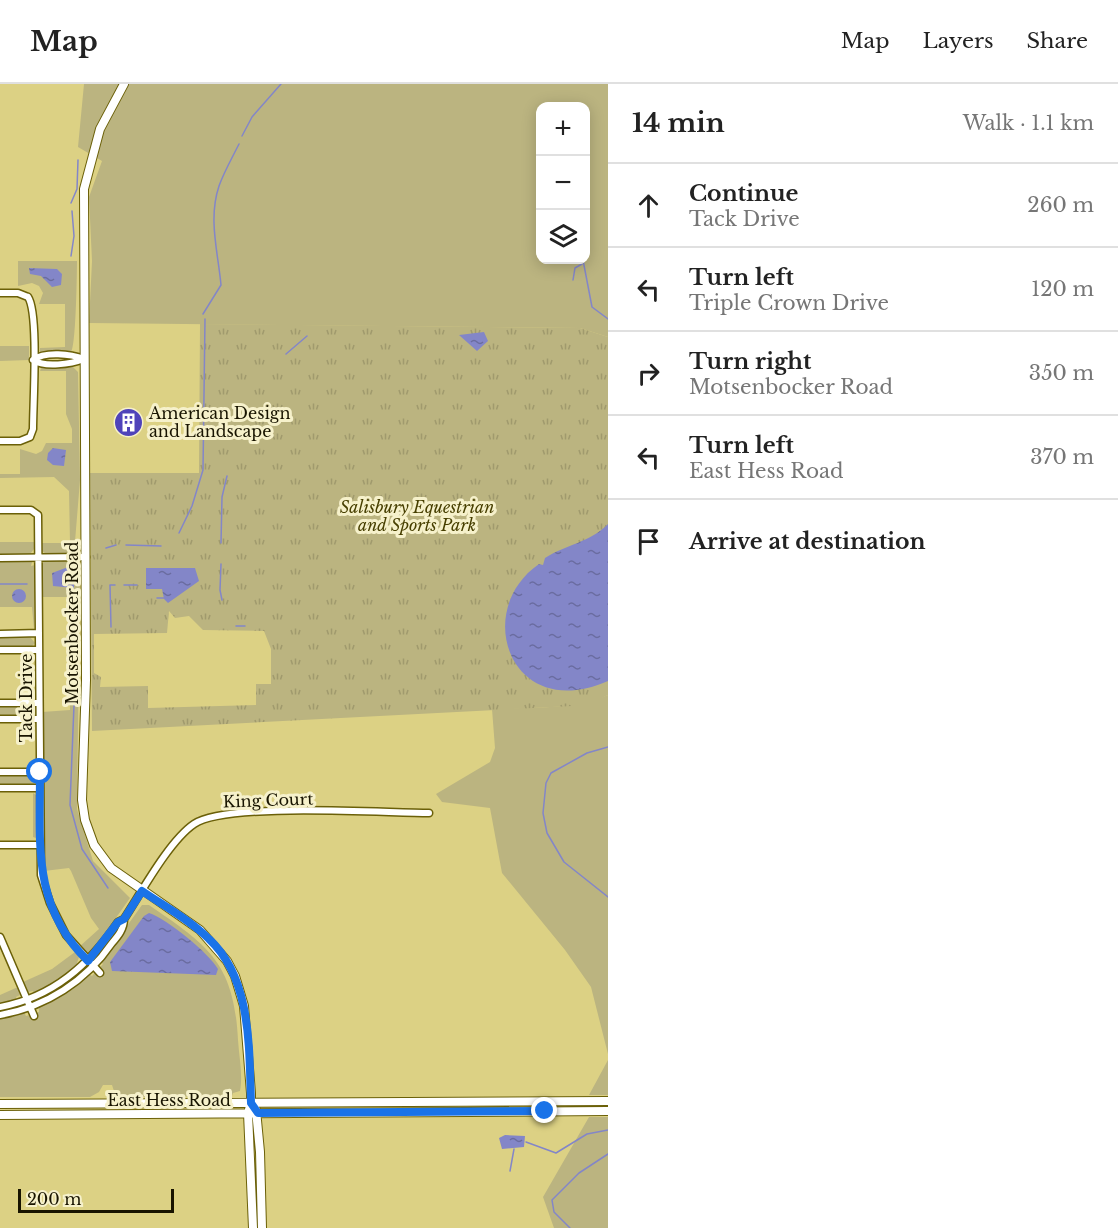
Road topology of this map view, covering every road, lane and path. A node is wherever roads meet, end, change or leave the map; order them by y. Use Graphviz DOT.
graph roads {
  1 [pos="124,84"];
  2 [pos="34,291"];
  3 [pos="0,293"];
  4 [pos="28,297"];
  5 [pos="84,359"];
  6 [pos="33,360"];
  7 [pos="0,441"];
  8 [pos="0,510"];
  9 [pos="86,557"];
  10 [pos="0,558"];
  11 [pos="38,558"];
  12 [pos="39,633"];
  13 [pos="0,634"];
  14 [pos="0,650"];
  15 [pos="39,650"];
  16 [pos="0,703"];
  17 [pos="39,703"];
  18 [pos="0,719"];
  19 [pos="39,719"];
  20 [pos="0,772"];
  21 [pos="40,772"];
  22 [pos="0,788"];
  23 [pos="40,788"];
  24 [pos="429,813"];
  25 [pos="0,845"];
  26 [pos="40,845"];
  27 [pos="142,891"];
  28 [pos="0,938"];
  29 [pos="91,964"];
  30 [pos="100,973"];
  31 [pos="28,1003"];
  32 [pos="0,1007"];
  33 [pos="0,1015"];
  34 [pos="34,1016"];
  35 [pos="608,1101"];
  36 [pos="251,1103"];
  37 [pos="0,1104"];
  38 [pos="608,1111"];
  39 [pos="248,1113"];
  40 [pos="258,1113"];
  41 [pos="0,1114"];
  42 [pos="253,1228"];
  43 [pos="262,1228"];
  1 -- 5 [label="main road, Motsenbocker Road"];
  2 -- 4 [label="street"];
  3 -- 4 [label="street"];
  4 -- 6 [label="street"];
  5 -- 6 [label="street"];
  5 -- 9 [label="main road, Motsenbocker Road"];
  6 -- 7 [label="street"];
  8 -- 11 [label="street, Tack Drive"];
  9 -- 11 [label="street"];
  9 -- 27 [label="main road, Motsenbocker Road"];
  10 -- 11 [label="street"];
  11 -- 12 [label="street, Tack Drive"];
  12 -- 13 [label="street"];
  12 -- 15 [label="street, Tack Drive"];
  14 -- 15 [label="street"];
  15 -- 17 [label="street, Tack Drive"];
  16 -- 17 [label="street"];
  17 -- 19 [label="street, Tack Drive"];
  18 -- 19 [label="street"];
  19 -- 21 [label="street, Tack Drive"];
  20 -- 21 [label="street"];
  21 -- 23 [label="street, Tack Drive"];
  22 -- 23 [label="street"];
  23 -- 26 [label="street, Tack Drive"];
  24 -- 27 [label="street, King Court"];
  25 -- 26 [label="street"];
  26 -- 29 [label="street, Tack Drive"];
  27 -- 29 [label="street, King Court"];
  27 -- 36 [label="main road, Motsenbocker Road"];
  28 -- 31 [label="street"];
  29 -- 30 [label="street, Tack Drive"];
  29 -- 31 [label="street, King Court"];
  31 -- 32 [label="street"];
  31 -- 33 [label="street"];
  31 -- 34 [label="street"];
  35 -- 36 [label="main road, East Hess Road"];
  36 -- 37 [label="main road, East Hess Road"];
  36 -- 39 [label="main road, Motsenbocker Road"];
  36 -- 40 [label="main road"];
  38 -- 40 [label="main road, East Hess Road"];
  39 -- 40 [label="main road, East Hess Road"];
  39 -- 41 [label="main road, East Hess Road"];
  39 -- 42 [label="main road, Motsenbocker Road"];
  40 -- 43 [label="main road"];
}
